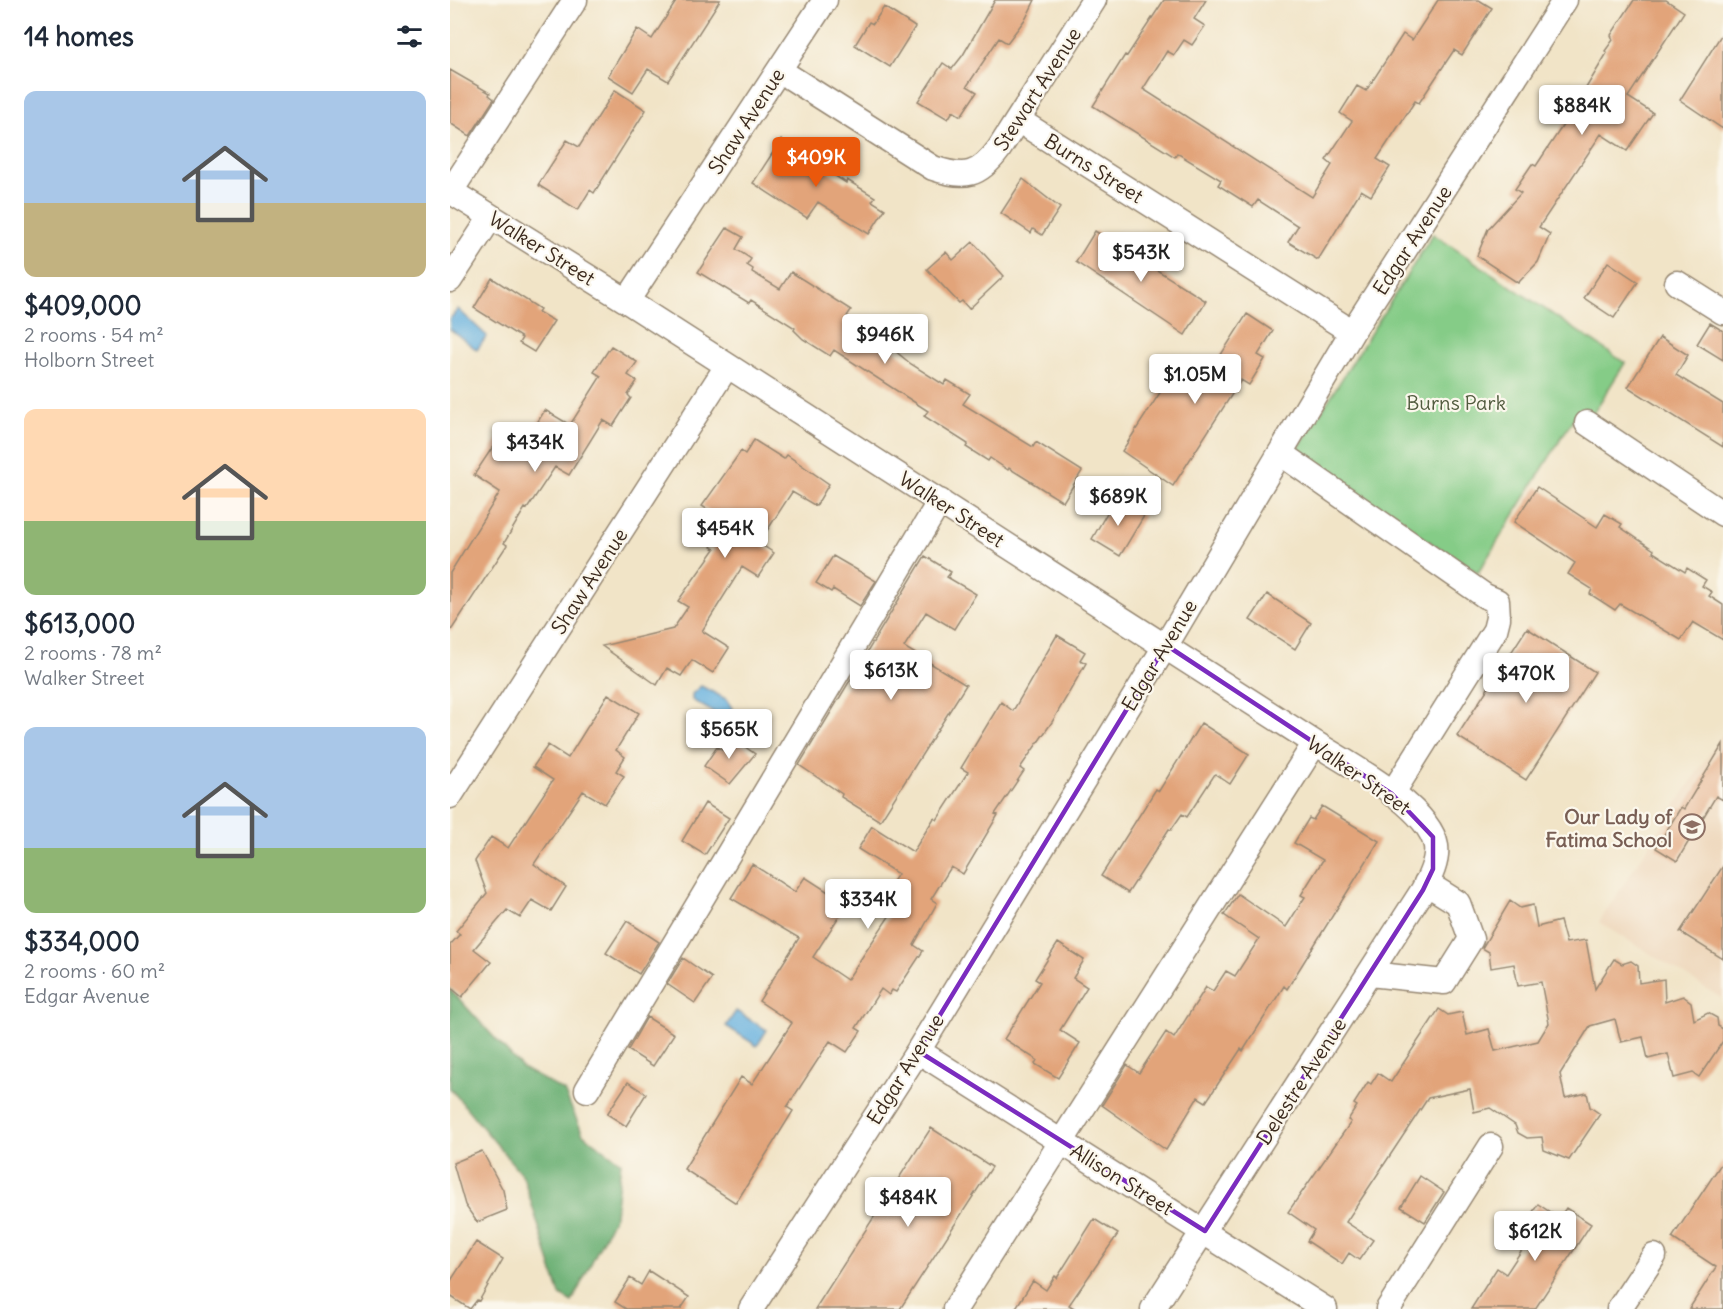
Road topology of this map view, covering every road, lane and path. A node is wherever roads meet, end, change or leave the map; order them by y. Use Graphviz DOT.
graph roads {
  1 [pos="575,0"];
  2 [pos="825,0"];
  3 [pos="1094,0"];
  4 [pos="1565,0"];
  5 [pos="779,70"];
  6 [pos="1018,120"];
  7 [pos="451,191"];
  8 [pos="491,217"];
  9 [pos="450,280"];
  10 [pos="1677,283"];
  11 [pos="627,301"];
  12 [pos="1723,312"];
  13 [pos="1352,332"];
  14 [pos="727,366"];
  15 [pos="1587,423"];
  16 [pos="1280,453"];
  17 [pos="940,501"];
  18 [pos="1723,514"];
  19 [pos="1166,645"];
  20 [pos="1315,743"];
  21 [pos="1392,794"];
  22 [pos="450,796"];
  23 [pos="1436,848"];
  24 [pos="1426,883"];
  25 [pos="1370,974"];
  26 [pos="918,1051"];
  27 [pos="587,1090"];
  28 [pos="1063,1141"];
  29 [pos="1491,1146"];
  30 [pos="1204,1231"];
  31 [pos="1654,1256"];
  32 [pos="751,1309"];
  33 [pos="955,1309"];
  34 [pos="1154,1309"];
  35 [pos="1325,1309"];
  36 [pos="1388,1309"];
  37 [pos="1619,1309"];
  1 -- 7 [label="street"];
  2 -- 5 [label="street, Shaw Avenue"];
  3 -- 6 [label="street, Stewart Avenue"];
  4 -- 13 [label="street, Edgar Avenue"];
  5 -- 6 [label="street, Stewart Avenue"];
  5 -- 11 [label="street, Shaw Avenue"];
  6 -- 13 [label="street, Burns Street"];
  7 -- 8 [label="street, Walker Street"];
  8 -- 9 [label="street"];
  8 -- 11 [label="street, Walker Street"];
  10 -- 12 [label="street"];
  11 -- 14 [label="street, Walker Street"];
  13 -- 16 [label="street, Edgar Avenue"];
  14 -- 17 [label="street, Walker Street"];
  14 -- 22 [label="street, Shaw Avenue"];
  15 -- 18 [label="street"];
  16 -- 19 [label="street, Edgar Avenue"];
  16 -- 21 [label="street"];
  17 -- 19 [label="street, Walker Street"];
  17 -- 27 [label="street"];
  19 -- 20 [label="street, Walker Street"];
  19 -- 26 [label="street, Edgar Avenue"];
  20 -- 21 [label="street, Walker Street"];
  20 -- 28 [label="street"];
  21 -- 23 [label="street, Walker Street"];
  23 -- 24 [label="street, Delestre Avenue"];
  24 -- 25 [label="street, Delestre Avenue"];
  24 -- 25 [label="street"];
  25 -- 30 [label="street, Delestre Avenue"];
  26 -- 28 [label="street, Allison Street"];
  26 -- 32 [label="street, Edgar Avenue"];
  28 -- 30 [label="street, Allison Street"];
  28 -- 33 [label="street"];
  29 -- 36 [label="street"];
  30 -- 34 [label="street, Delestre Avenue"];
  30 -- 35 [label="street, Allison Street"];
  31 -- 37 [label="street"];
}
